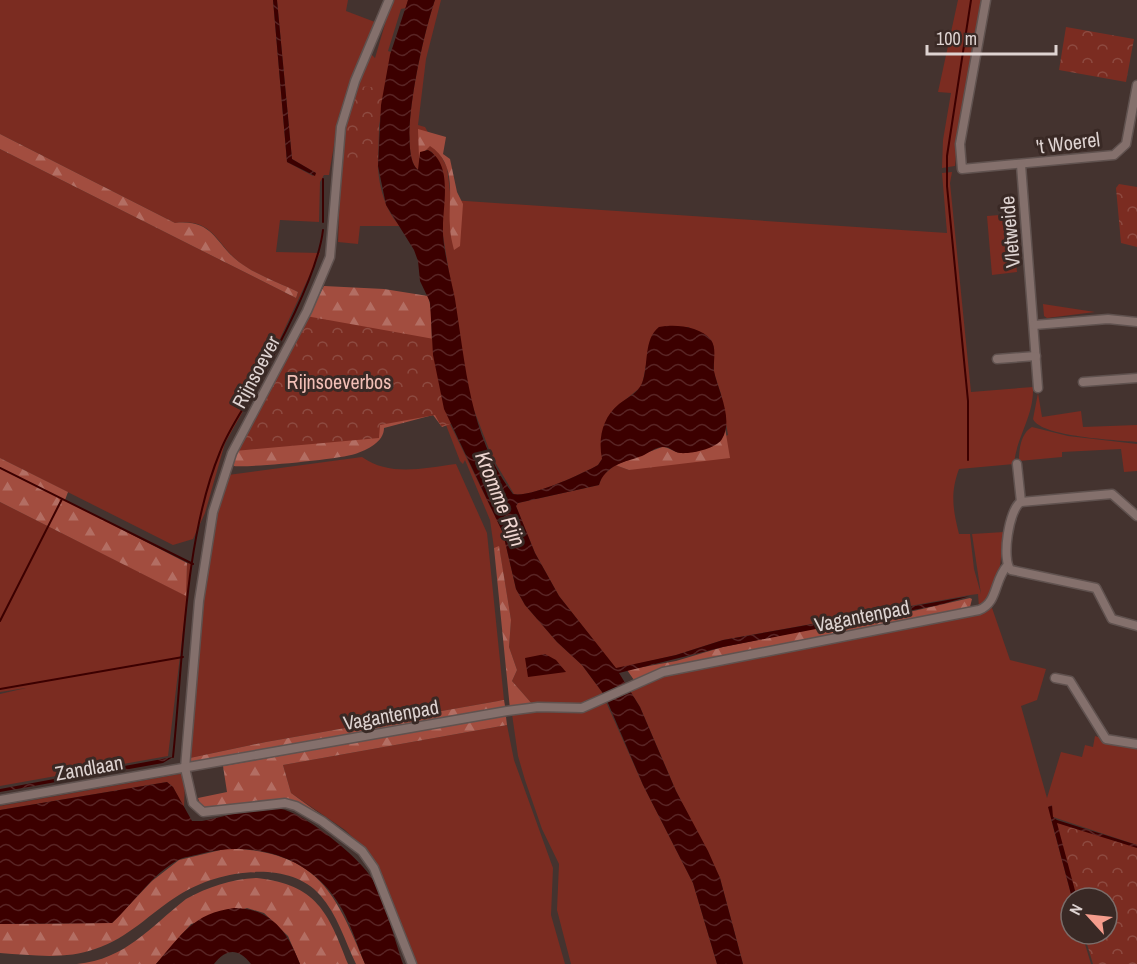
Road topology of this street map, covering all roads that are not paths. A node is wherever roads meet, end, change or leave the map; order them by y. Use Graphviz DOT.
graph roads {
  1 [pos="389,0"];
  2 [pos="986,0"];
  3 [pos="1137,85"];
  4 [pos="1021,165"];
  5 [pos="1137,322"];
  6 [pos="1034,325"];
  7 [pos="1036,356"];
  8 [pos="997,359"];
  9 [pos="1137,378"];
  10 [pos="1083,382"];
  11 [pos="1038,388"];
  12 [pos="1017,464"];
  13 [pos="1020,502"];
  14 [pos="1137,516"];
  15 [pos="1007,566"];
  16 [pos="1137,626"];
  17 [pos="1055,678"];
  18 [pos="1137,744"];
  19 [pos="185,768"];
  20 [pos="0,800"];
  21 [pos="412,964"];
  1 -- 19 [label="street, Rijnsoever"];
  2 -- 4 [label="street, Vletweide"];
  3 -- 4 [label="street, 't Woerel"];
  4 -- 6 [label="street, Vletweide"];
  5 -- 6 [label="street"];
  6 -- 7 [label="street, Vletweide"];
  7 -- 8 [label="street"];
  7 -- 11 [label="street, Vletweide"];
  9 -- 10 [label="street"];
  12 -- 13 [label="street"];
  13 -- 14 [label="street"];
  13 -- 15 [label="street"];
  15 -- 16 [label="street"];
  15 -- 19 [label="street, Vagantenpad"];
  17 -- 18 [label="street"];
  19 -- 20 [label="street, Zandlaan"];
  19 -- 21 [label="street, Rijnsoever"];
}
